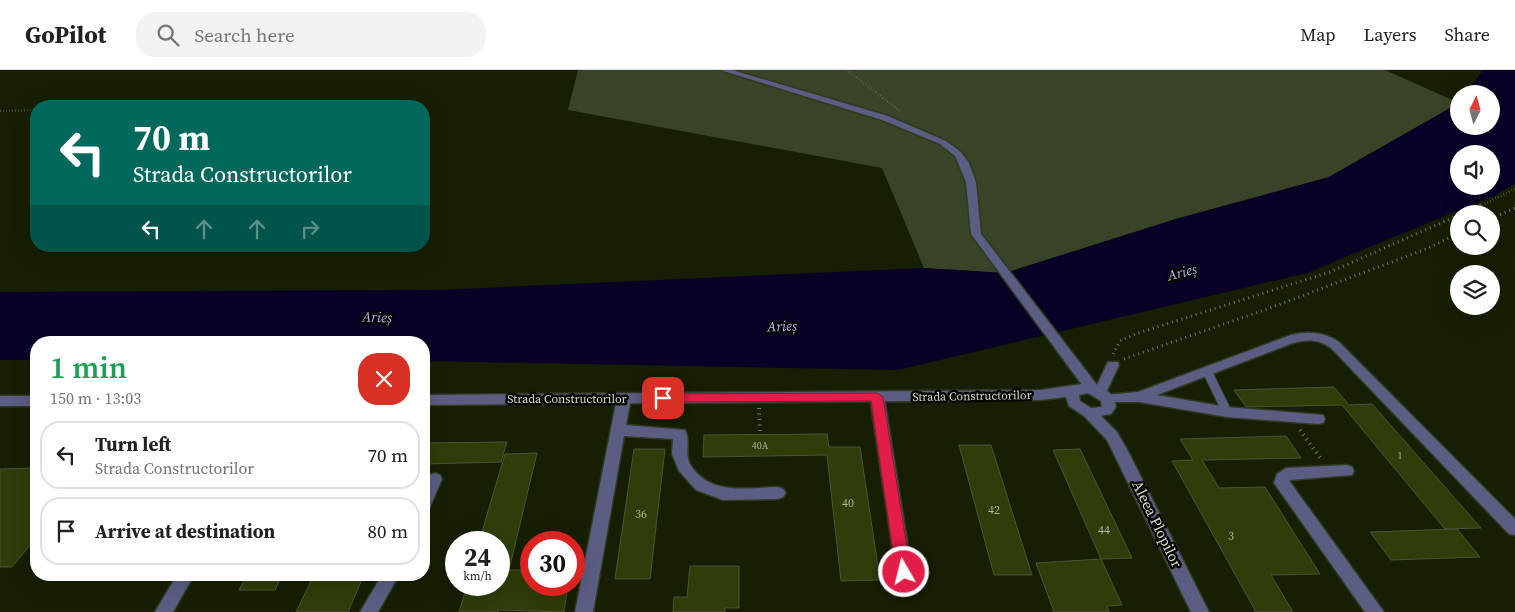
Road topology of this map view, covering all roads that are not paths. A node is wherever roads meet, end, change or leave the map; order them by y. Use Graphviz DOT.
graph roads {
  1 [pos="724,70"];
  2 [pos="1112,365"];
  3 [pos="1207,371"];
  4 [pos="1074,391"];
  5 [pos="1041,395"];
  6 [pos="877,397"];
  7 [pos="1103,397"];
  8 [pos="1139,397"];
  9 [pos="624,398"];
  10 [pos="430,400"];
  11 [pos="0,401"];
  12 [pos="30,401"];
  13 [pos="1083,410"];
  14 [pos="1227,412"];
  15 [pos="1318,419"];
  16 [pos="618,430"];
  17 [pos="1112,436"];
  18 [pos="1348,470"];
  19 [pos="435,479"];
  20 [pos="430,491"];
  21 [pos="778,494"];
  22 [pos="1515,529"];
  23 [pos="904,572"];
  24 [pos="182,581"];
  25 [pos="387,581"];
  26 [pos="164,612"];
  27 [pos="369,612"];
  28 [pos="584,612"];
  29 [pos="1200,612"];
  30 [pos="1375,612"];
  1 -- 7 [label="street"];
  2 -- 7 [label="street"];
  3 -- 8 [label="street"];
  3 -- 14 [label="lane"];
  3 -- 22 [label="street"];
  4 -- 5 [label="street, Strada Constructorilor"];
  4 -- 7 [label="street, Strada Constructorilor"];
  4 -- 13 [label="street"];
  5 -- 6 [label="street, Strada Constructorilor"];
  5 -- 13 [label="street, Strada Constructorilor"];
  6 -- 9 [label="street, Strada Constructorilor"];
  6 -- 23 [label="street"];
  7 -- 8 [label="street"];
  7 -- 13 [label="street"];
  7 -- 17 [label="street, Aleea Plopilor"];
  8 -- 14 [label="street"];
  9 -- 10 [label="street, Strada Constructorilor"];
  9 -- 16 [label="street"];
  11 -- 12 [label="street"];
  13 -- 17 [label="street, Aleea Plopilor"];
  14 -- 15 [label="street"];
  16 -- 21 [label="street"];
  16 -- 28 [label="street"];
  17 -- 29 [label="street, Aleea Plopilor"];
  18 -- 30 [label="street"];
  19 -- 20 [label="street"];
  24 -- 26 [label="street"];
  25 -- 27 [label="street"];
}
